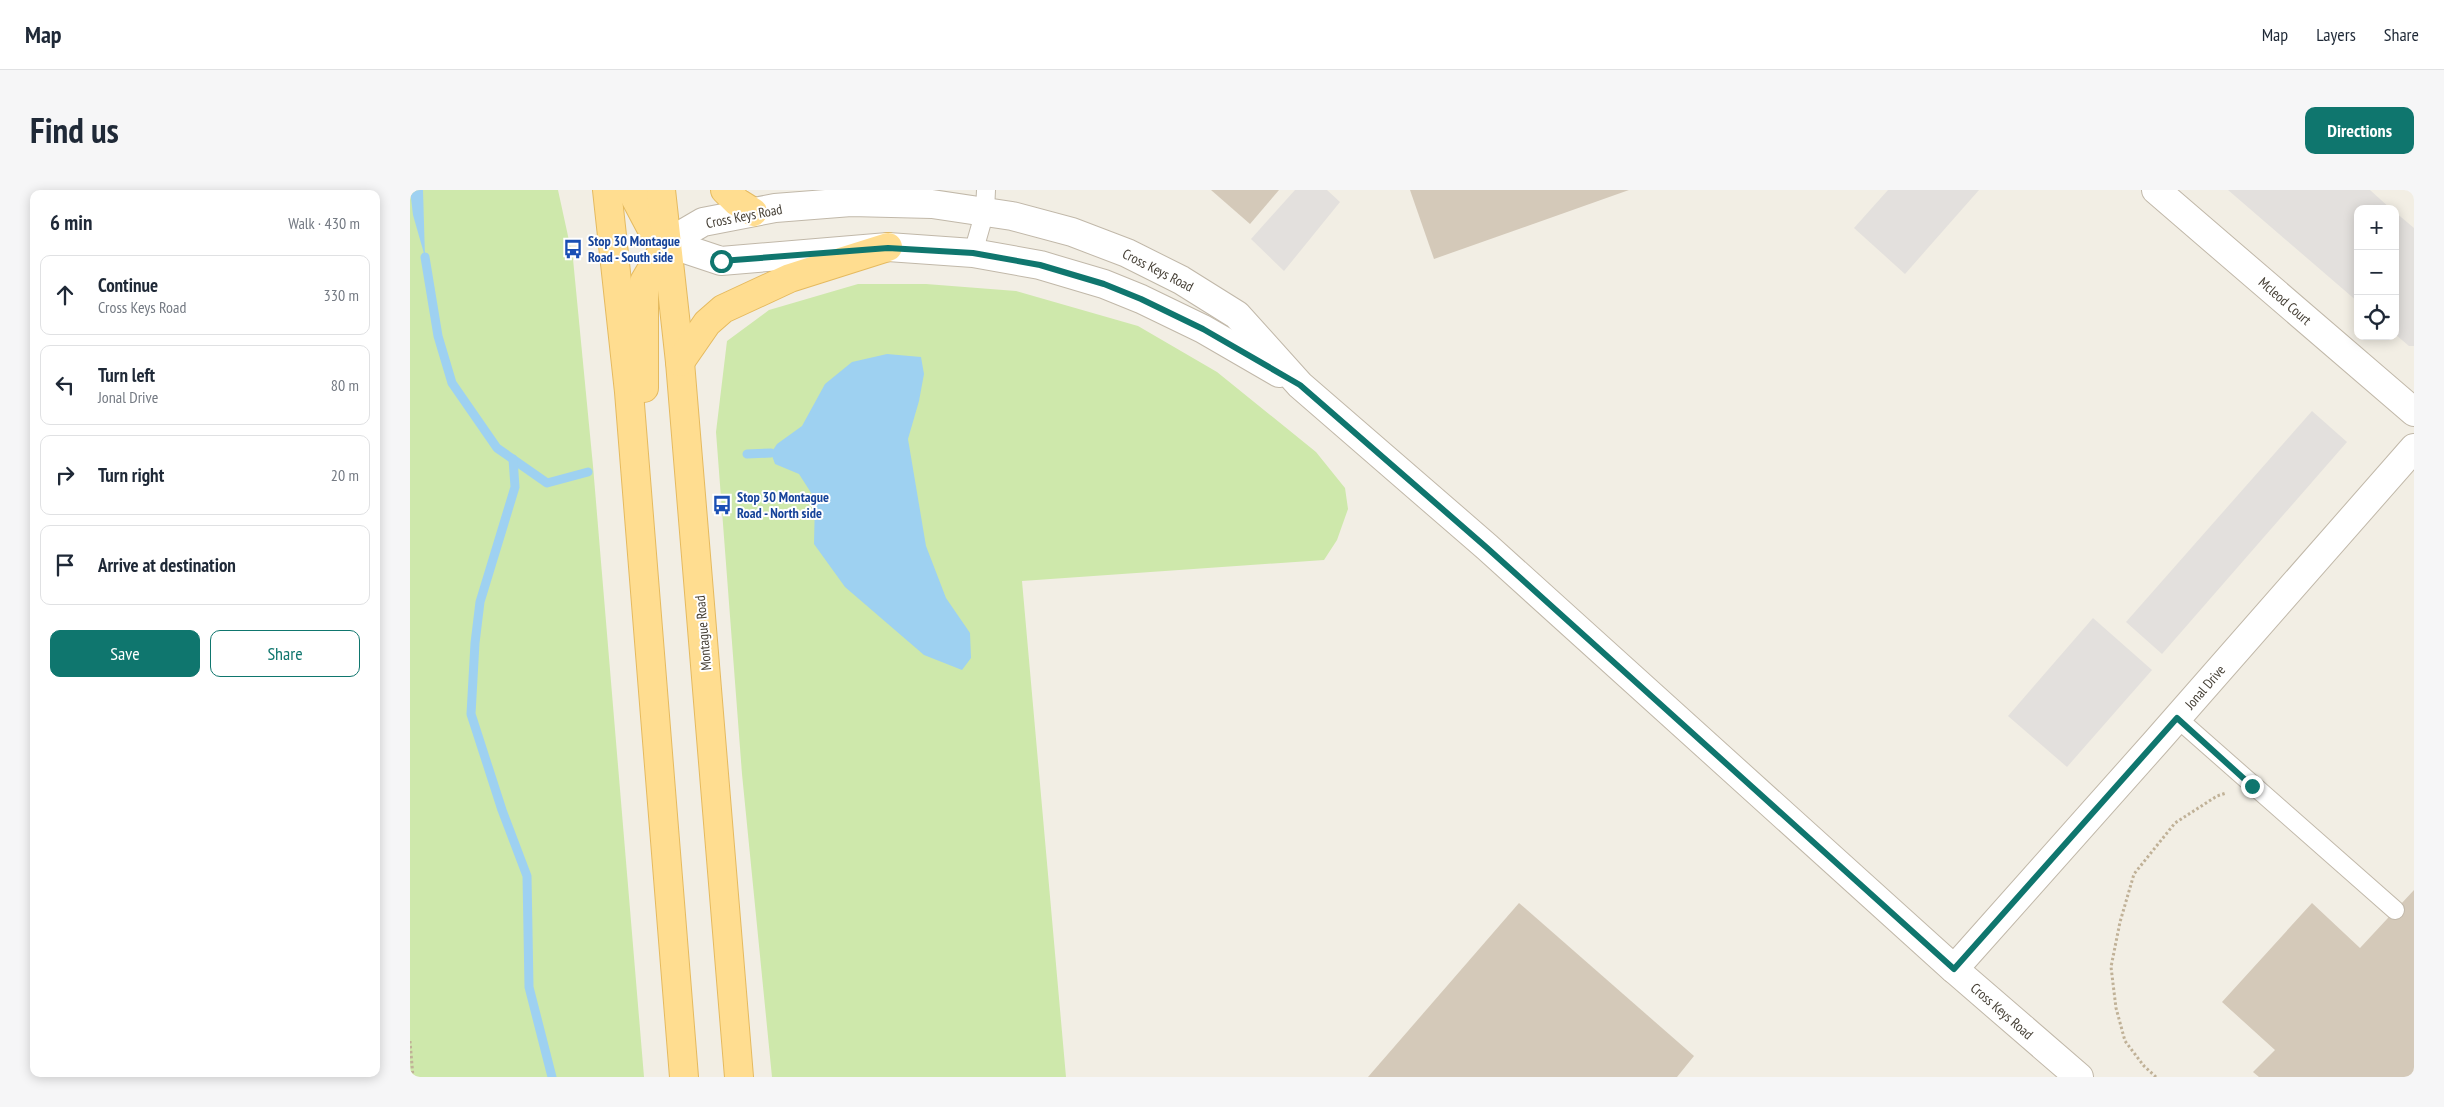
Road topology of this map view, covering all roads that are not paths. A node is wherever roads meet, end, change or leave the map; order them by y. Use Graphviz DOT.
graph roads {
  1 [pos="607,190"];
  2 [pos="631,190"];
  3 [pos="661,190"];
  4 [pos="725,190"];
  5 [pos="2156,190"];
  6 [pos="985,200"];
  7 [pos="753,212"];
  8 [pos="667,243"];
  9 [pos="888,248"];
  10 [pos="973,253"];
  11 [pos="680,362"];
  12 [pos="1300,385"];
  13 [pos="2414,412"];
  14 [pos="2414,448"];
  15 [pos="643,567"];
  16 [pos="2177,718"];
  17 [pos="2395,910"];
  18 [pos="1954,969"];
  19 [pos="684,1077"];
  20 [pos="739,1077"];
  21 [pos="2079,1077"];
  1 -- 15 [label="main road"];
  2 -- 8 [label="main road"];
  3 -- 8 [label="main road, Montague Road"];
  4 -- 7 [label="main road"];
  5 -- 13 [label="street, Mcleod Court"];
  6 -- 7 [label="street, Cross Keys Road"];
  6 -- 10 [label="lane"];
  6 -- 12 [label="street, Cross Keys Road"];
  7 -- 8 [label="street, Cross Keys Road"];
  8 -- 9 [label="street, Cross Keys Road"];
  8 -- 11 [label="main road, Montague Road"];
  8 -- 15 [label="main road"];
  9 -- 10 [label="street, Cross Keys Road"];
  9 -- 11 [label="main road"];
  10 -- 12 [label="street, Cross Keys Road"];
  11 -- 20 [label="main road, Montague Road"];
  12 -- 18 [label="street, Cross Keys Road"];
  14 -- 16 [label="street, Jonal Drive"];
  15 -- 19 [label="main road"];
  16 -- 17 [label="lane"];
  16 -- 18 [label="street, Jonal Drive"];
  18 -- 21 [label="street, Cross Keys Road"];
}
